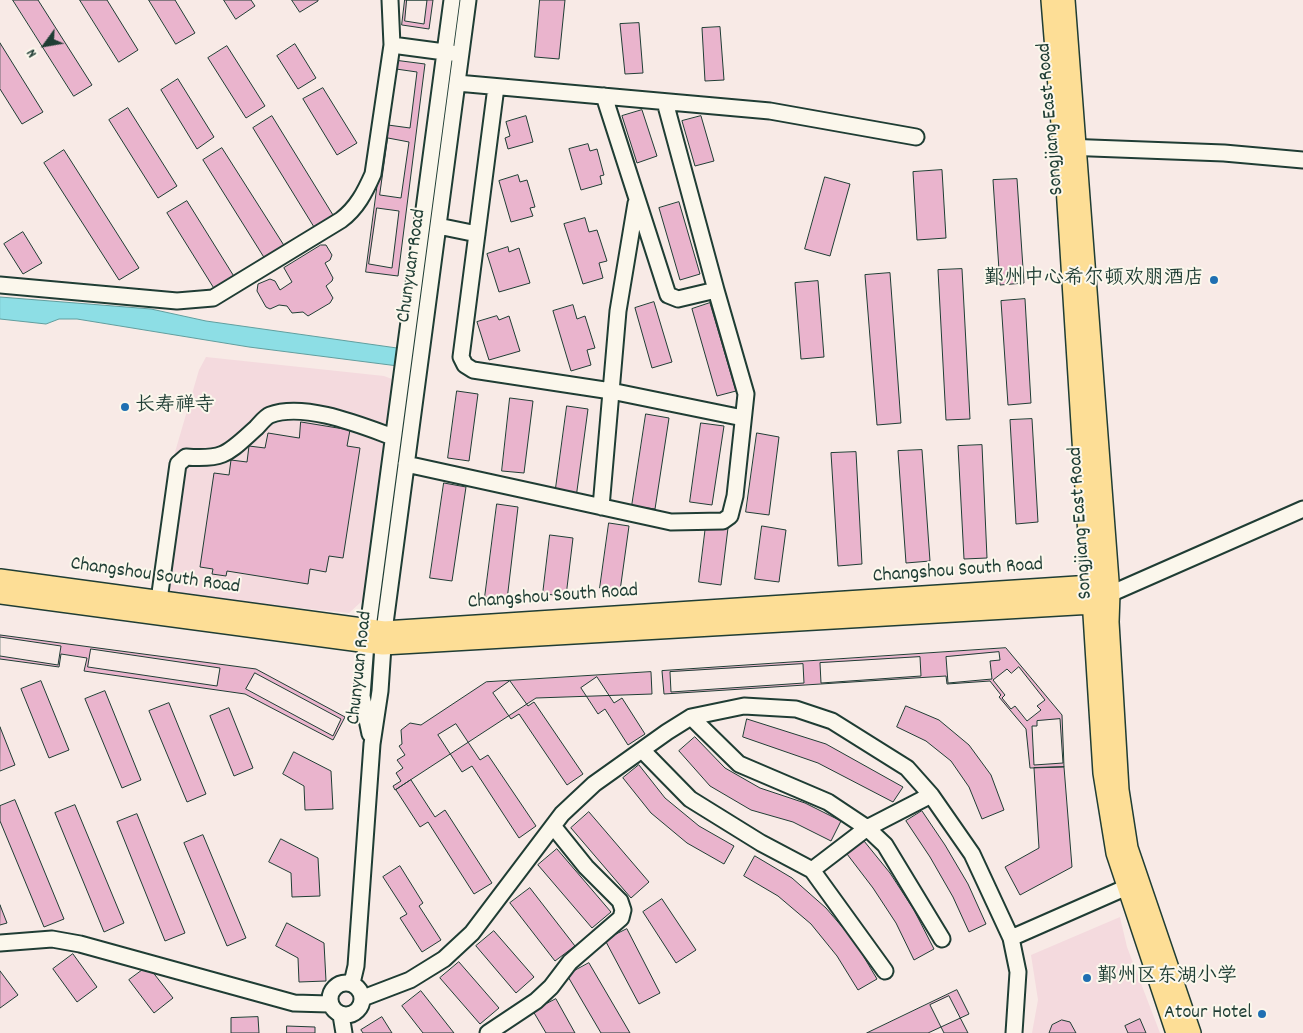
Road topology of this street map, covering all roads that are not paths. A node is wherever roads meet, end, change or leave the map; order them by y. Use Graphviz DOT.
graph roads {
  1 [pos="390,0"];
  2 [pos="452,0"];
  3 [pos="468,0"];
  4 [pos="1051,0"];
  5 [pos="1065,0"];
  6 [pos="392,45"];
  7 [pos="444,51"];
  8 [pos="461,55"];
  9 [pos="457,83"];
  10 [pos="496,87"];
  11 [pos="604,96"];
  12 [pos="665,102"];
  13 [pos="916,137"];
  14 [pos="1070,148"];
  15 [pos="1303,160"];
  16 [pos="637,199"];
  17 [pos="438,226"];
  18 [pos="477,234"];
  19 [pos="0,285"];
  20 [pos="716,290"];
  21 [pos="611,391"];
  22 [pos="743,418"];
  23 [pos="393,437"];
  24 [pos="406,464"];
  25 [pos="601,507"];
  26 [pos="1303,509"];
  27 [pos="0,579"];
  28 [pos="1092,585"];
  29 [pos="0,594"];
  30 [pos="1110,594"];
  31 [pos="159,600"];
  32 [pos="1093,604"];
  33 [pos="375,637"];
  34 [pos="691,717"];
  35 [pos="372,744"];
  36 [pos="642,750"];
  37 [pos="931,795"];
  38 [pos="553,826"];
  39 [pos="867,828"];
  40 [pos="812,870"];
  41 [pos="1127,887"];
  42 [pos="1011,938"];
  43 [pos="942,939"];
  44 [pos="0,943"];
  45 [pos="885,971"];
  46 [pos="352,983"];
  47 [pos="363,998"];
  48 [pos="329,1004"];
  49 [pos="341,1015"];
  50 [pos="344,1033"];
  51 [pos="488,1033"];
  52 [pos="1014,1033"];
  53 [pos="1176,1033"];
  54 [pos="1191,1033"];
  1 -- 6 [label="street"];
  2 -- 7 [label="street, Chunyuan Road"];
  3 -- 8 [label="street, Chunyuan Road"];
  4 -- 14 [label="main road, Songjiang East Road"];
  5 -- 14 [label="main road, Songjiang East Road"];
  6 -- 7 [label="street"];
  6 -- 19 [label="street"];
  7 -- 8 [label="street"];
  7 -- 23 [label="street, Chunyuan Road"];
  8 -- 9 [label="street, Chunyuan Road"];
  9 -- 10 [label="street"];
  9 -- 17 [label="street, Chunyuan Road"];
  10 -- 11 [label="street"];
  10 -- 18 [label="street"];
  11 -- 12 [label="street"];
  11 -- 16 [label="street"];
  12 -- 13 [label="street"];
  12 -- 20 [label="street"];
  14 -- 15 [label="street"];
  14 -- 28 [label="main road, Songjiang East Road"];
  14 -- 30 [label="main road, Songjiang East Road"];
  16 -- 20 [label="street"];
  16 -- 21 [label="street"];
  17 -- 18 [label="street"];
  17 -- 24 [label="street, Chunyuan Road"];
  18 -- 21 [label="street"];
  20 -- 22 [label="street"];
  21 -- 22 [label="street"];
  21 -- 25 [label="street"];
  22 -- 25 [label="street"];
  23 -- 31 [label="street"];
  23 -- 33 [label="street, Chunyuan Road"];
  24 -- 25 [label="street"];
  24 -- 33 [label="street, Chunyuan Road"];
  26 -- 30 [label="street, Changshou South Road"];
  27 -- 31 [label="main road, Changshou South Road"];
  28 -- 30 [label="main road"];
  28 -- 32 [label="main road, Songjiang East Road"];
  28 -- 33 [label="main road, Changshou South Road"];
  29 -- 33 [label="main road, Changshou South Road"];
  30 -- 32 [label="main road, Changshou South Road"];
  30 -- 54 [label="main road, Songjiang East Road"];
  31 -- 33 [label="main road, Changshou South Road"];
  32 -- 33 [label="main road, Changshou South Road"];
  32 -- 41 [label="main road, Songjiang East Road"];
  33 -- 35 [label="street, Chunyuan Road"];
  33 -- 35 [label="street, Chunyuan Road"];
  34 -- 36 [label="street"];
  34 -- 37 [label="street"];
  34 -- 39 [label="street"];
  35 -- 46 [label="street"];
  36 -- 38 [label="street"];
  36 -- 40 [label="street"];
  37 -- 39 [label="street"];
  37 -- 42 [label="street"];
  38 -- 47 [label="street"];
  38 -- 51 [label="street"];
  39 -- 40 [label="street"];
  39 -- 43 [label="street"];
  40 -- 45 [label="street"];
  41 -- 42 [label="street"];
  41 -- 53 [label="main road, Songjiang East Road"];
  42 -- 52 [label="street"];
  44 -- 48 [label="street"];
  46 -- 47 [label="street"];
  46 -- 48 [label="street"];
  47 -- 49 [label="street"];
  48 -- 49 [label="street"];
  49 -- 50 [label="street"];
}
